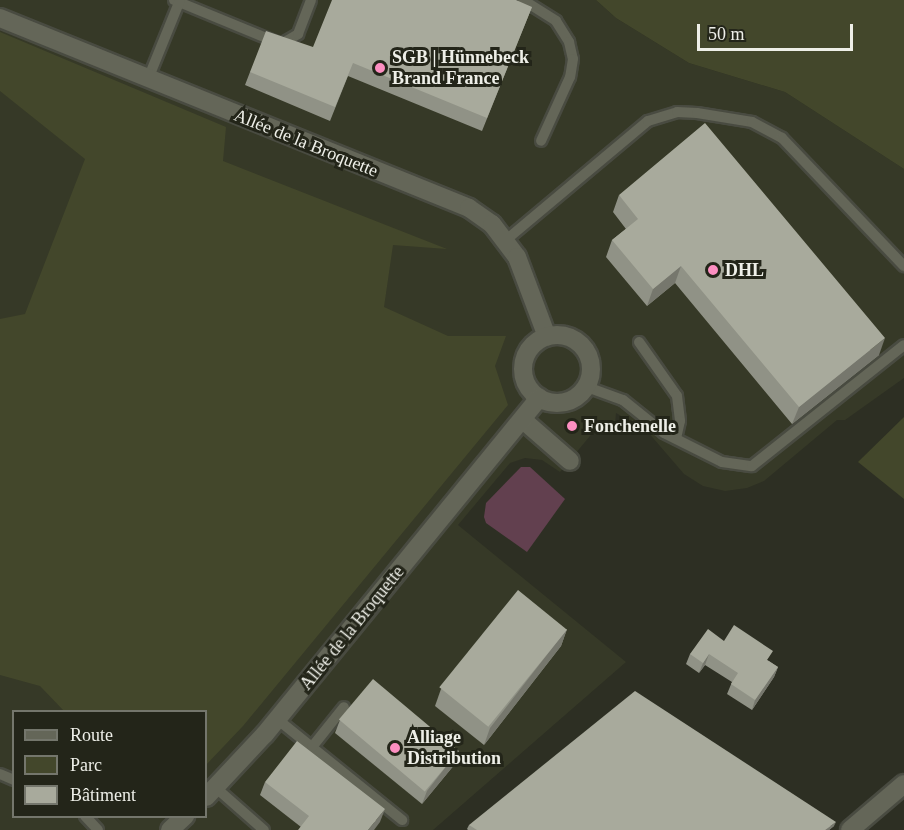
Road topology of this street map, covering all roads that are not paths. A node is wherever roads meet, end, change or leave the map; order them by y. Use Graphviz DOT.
graph roads {
  1 [pos="311,0"];
  2 [pos="523,0"];
  3 [pos="178,1"];
  4 [pos="0,18"];
  5 [pos="148,79"];
  6 [pos="541,141"];
  7 [pos="506,240"];
  8 [pos="904,266"];
  9 [pos="547,337"];
  10 [pos="639,342"];
  11 [pos="904,345"];
  12 [pos="586,387"];
  13 [pos="539,398"];
  14 [pos="523,420"];
  15 [pos="676,439"];
  16 [pos="570,461"];
  17 [pos="344,707"];
  18 [pos="277,719"];
  19 [pos="312,747"];
  20 [pos="904,784"];
  21 [pos="210,792"];
  22 [pos="87,818"];
  23 [pos="183,818"];
  24 [pos="402,820"];
  25 [pos="98,830"];
  26 [pos="170,830"];
  27 [pos="264,830"];
  28 [pos="850,830"];
  1 -- 3 [label="lane"];
  2 -- 6 [label="lane"];
  3 -- 5 [label="lane"];
  4 -- 5 [label="street, Allée de la Broquette"];
  5 -- 7 [label="street, Allée de la Broquette"];
  7 -- 8 [label="lane"];
  7 -- 9 [label="street, Allée de la Broquette"];
  9 -- 12 [label="street"];
  9 -- 13 [label="street"];
  10 -- 15 [label="lane"];
  11 -- 15 [label="lane"];
  12 -- 13 [label="street"];
  12 -- 15 [label="lane"];
  13 -- 14 [label="street, Allée de la Broquette"];
  14 -- 16 [label="street"];
  14 -- 18 [label="street, Allée de la Broquette"];
  17 -- 19 [label="lane"];
  18 -- 19 [label="lane"];
  18 -- 21 [label="street, Allée de la Broquette"];
  19 -- 24 [label="lane"];
  20 -- 28 [label="street"];
  21 -- 27 [label="lane"];
  22 -- 25 [label="lane"];
  23 -- 26 [label="street"];
}
